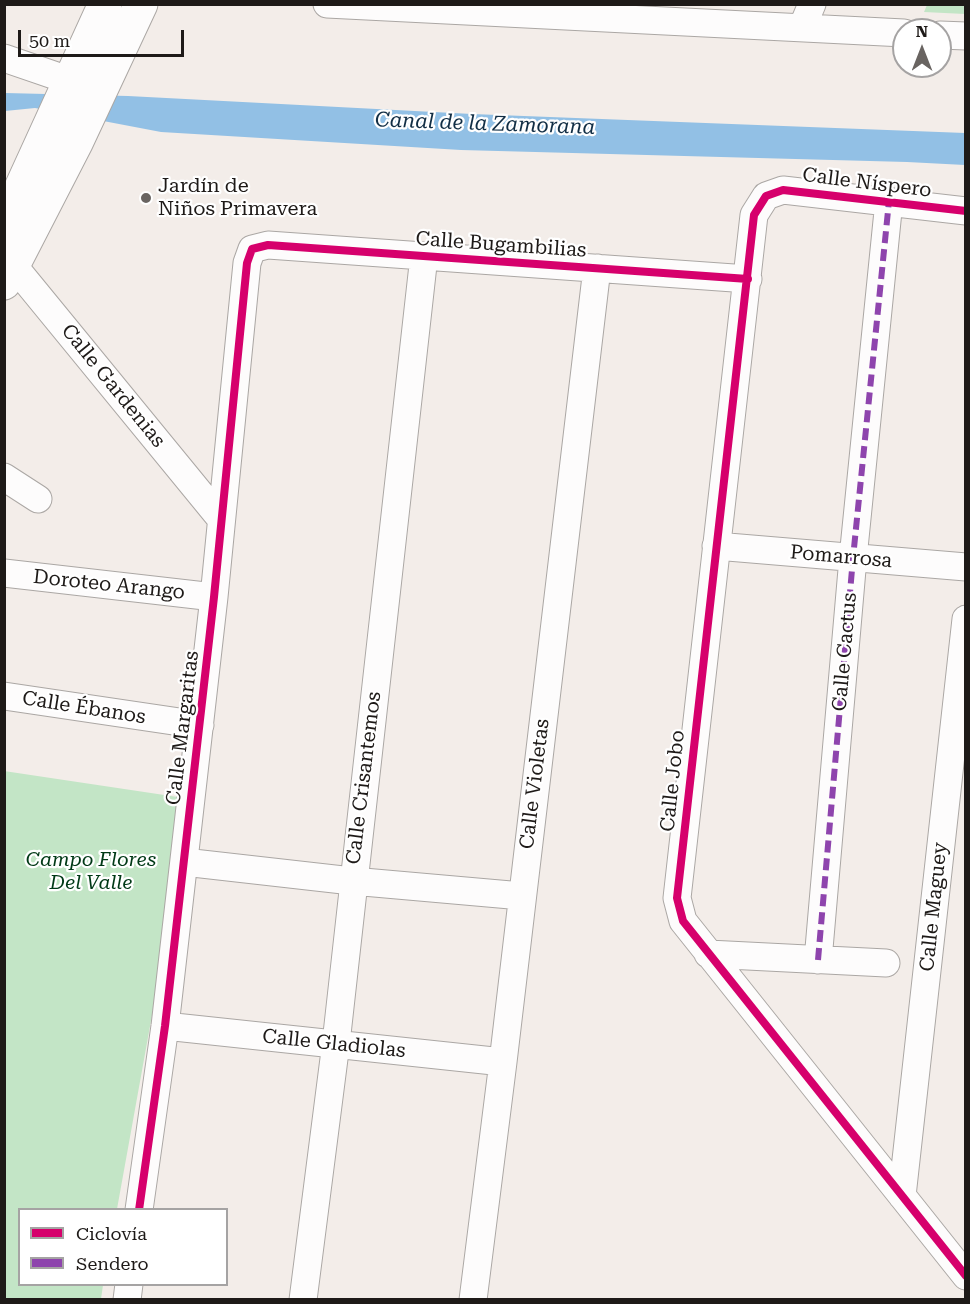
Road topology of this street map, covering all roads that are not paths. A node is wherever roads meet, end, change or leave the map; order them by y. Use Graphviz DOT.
graph roads {
  1 [pos="105,4"];
  2 [pos="141,4"];
  3 [pos="327,4"];
  4 [pos="807,16"];
  5 [pos="892,31"];
  6 [pos="4,58"];
  7 [pos="79,88"];
  8 [pos="62,139"];
  9 [pos="766,196"];
  10 [pos="889,201"];
  11 [pos="966,211"];
  12 [pos="4,225"];
  13 [pos="252,249"];
  14 [pos="424,256"];
  15 [pos="8,268"];
  16 [pos="597,268"];
  17 [pos="748,279"];
  18 [pos="4,477"];
  19 [pos="38,499"];
  20 [pos="221,519"];
  21 [pos="716,546"];
  22 [pos="854,558"];
  23 [pos="966,567"];
  24 [pos="4,573"];
  25 [pos="214,597"];
  26 [pos="966,619"];
  27 [pos="4,696"];
  28 [pos="200,725"];
  29 [pos="184,862"];
  30 [pos="352,881"];
  31 [pos="522,896"];
  32 [pos="708,954"];
  33 [pos="818,960"];
  34 [pos="886,963"];
  35 [pos="165,1026"];
  36 [pos="336,1043"];
  37 [pos="503,1062"];
  38 [pos="902,1196"];
  39 [pos="139,1208"];
  40 [pos="966,1276"];
  41 [pos="303,1299"];
  42 [pos="473,1299"];
  1 -- 7 [label="main road"];
  2 -- 7 [label="main road"];
  3 -- 4 [label="street"];
  4 -- 5 [label="street"];
  6 -- 7 [label="street"];
  7 -- 8 [label="main road"];
  8 -- 12 [label="main road"];
  8 -- 15 [label="main road"];
  9 -- 10 [label="street, Calle Níspero"];
  9 -- 17 [label="street, Calle Jobo"];
  10 -- 11 [label="street, Calle Níspero"];
  10 -- 22 [label="street, Calle Cactus"];
  13 -- 14 [label="street, Calle Bugambilias"];
  13 -- 20 [label="street, Calle Margaritas"];
  14 -- 16 [label="street, Calle Bugambilias"];
  14 -- 30 [label="street, Calle Crisantemos"];
  15 -- 20 [label="street, Calle Gardenias"];
  16 -- 17 [label="street, Calle Bugambilias"];
  16 -- 31 [label="street, Calle Violetas"];
  17 -- 21 [label="street, Calle Jobo"];
  18 -- 19 [label="street"];
  20 -- 25 [label="street, Calle Margaritas"];
  21 -- 22 [label="street, Pomarrosa"];
  21 -- 32 [label="street, Calle Jobo"];
  22 -- 23 [label="street, Pomarrosa"];
  22 -- 33 [label="street, Calle Cactus"];
  24 -- 25 [label="street, Doroteo Arango"];
  25 -- 28 [label="street, Calle Margaritas"];
  26 -- 38 [label="street, Calle Maguey"];
  27 -- 28 [label="street, Calle Ébanos"];
  28 -- 29 [label="street, Calle Margaritas"];
  29 -- 30 [label="street"];
  29 -- 35 [label="street, Calle Margaritas"];
  30 -- 31 [label="street"];
  30 -- 36 [label="street, Calle Crisantemos"];
  31 -- 37 [label="street, Calle Violetas"];
  32 -- 33 [label="street"];
  32 -- 38 [label="street, Calle Jobo"];
  33 -- 34 [label="street"];
  35 -- 36 [label="street, Calle Gladiolas"];
  35 -- 39 [label="street, Calle Margaritas"];
  36 -- 37 [label="street, Calle Gladiolas"];
  36 -- 41 [label="street, Calle Crisantemos"];
  37 -- 42 [label="street, Calle Violetas"];
  38 -- 40 [label="street, Calle Jobo"];
}
